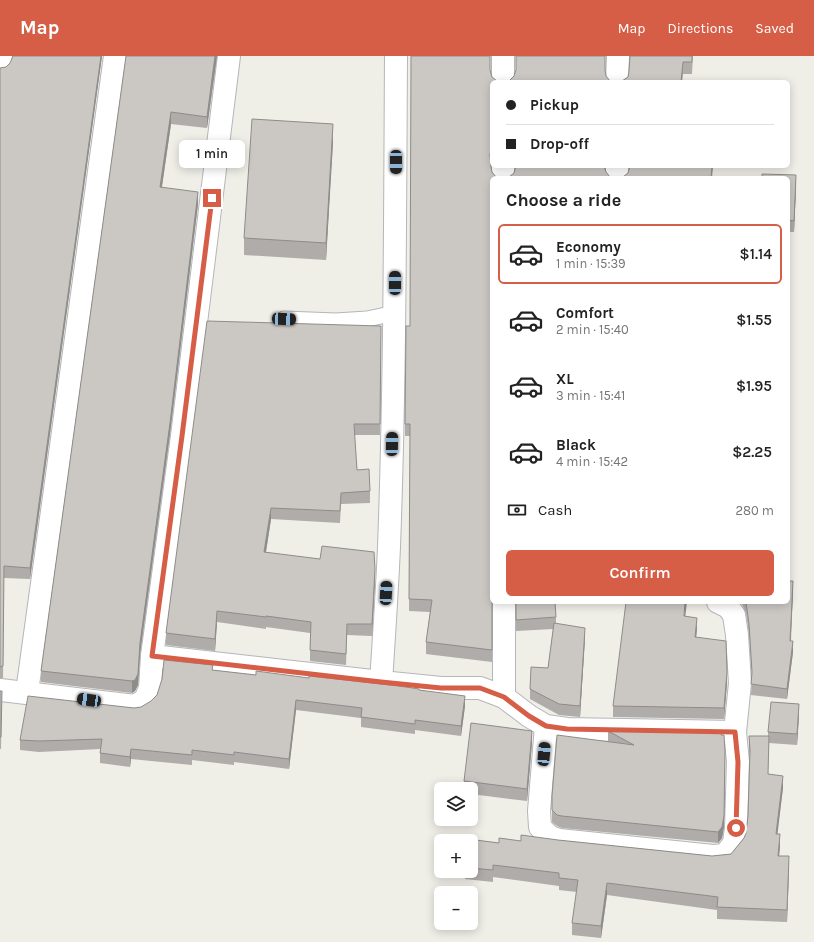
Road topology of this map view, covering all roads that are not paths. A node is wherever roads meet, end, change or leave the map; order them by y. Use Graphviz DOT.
graph roads {
  1 [pos="2,56"];
  2 [pos="115,56"];
  3 [pos="229,56"];
  4 [pos="396,56"];
  5 [pos="503,56"];
  6 [pos="618,56"];
  7 [pos="0,67"];
  8 [pos="503,80"];
  9 [pos="618,80"];
  10 [pos="395,313"];
  11 [pos="284,319"];
  12 [pos="504,604"];
  13 [pos="722,604"];
  14 [pos="152,656"];
  15 [pos="381,682"];
  16 [pos="0,690"];
  17 [pos="27,692"];
  18 [pos="504,697"];
  19 [pos="546,726"];
  20 [pos="735,732"];
  1 -- 7 [label="street"];
  2 -- 17 [label="street"];
  3 -- 14 [label="street"];
  4 -- 10 [label="street"];
  5 -- 8 [label="street"];
  6 -- 9 [label="street"];
  10 -- 11 [label="lane"];
  10 -- 15 [label="street"];
  12 -- 18 [label="street"];
  13 -- 20 [label="street"];
  14 -- 15 [label="street"];
  14 -- 17 [label="street"];
  15 -- 18 [label="street"];
  16 -- 17 [label="street"];
  18 -- 19 [label="street"];
  19 -- 20 [label="street"];
  19 -- 20 [label="street"];
}
